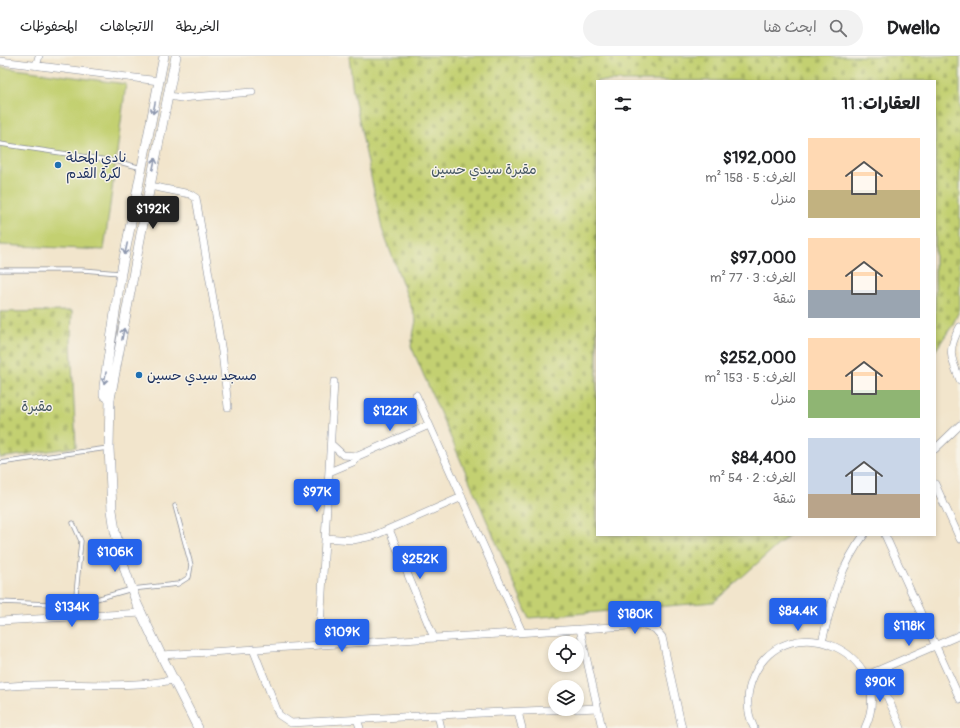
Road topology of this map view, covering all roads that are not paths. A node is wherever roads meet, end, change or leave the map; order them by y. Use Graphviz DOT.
graph roads {
  1 [pos="39,56"];
  2 [pos="164,56"];
  3 [pos="176,56"];
  4 [pos="0,61"];
  5 [pos="36,66"];
  6 [pos="159,81"];
  7 [pos="252,92"];
  8 [pos="169,96"];
  9 [pos="0,144"];
  10 [pos="143,168"];
  11 [pos="150,186"];
  12 [pos="0,270"];
  13 [pos="121,273"];
  14 [pos="960,327"];
  15 [pos="960,380"];
  16 [pos="334,382"];
  17 [pos="416,395"];
  18 [pos="110,399"];
  19 [pos="228,407"];
  20 [pos="429,425"];
  21 [pos="960,425"];
  22 [pos="331,444"];
  23 [pos="109,448"];
  24 [pos="936,448"];
  25 [pos="358,456"];
  26 [pos="0,463"];
  27 [pos="329,472"];
  28 [pos="936,486"];
  29 [pos="462,497"];
  30 [pos="175,506"];
  31 [pos="74,523"];
  32 [pos="389,528"];
  33 [pos="863,536"];
  34 [pos="885,536"];
  35 [pos="325,538"];
  36 [pos="960,539"];
  37 [pos="132,589"];
  38 [pos="0,602"];
  39 [pos="75,605"];
  40 [pos="142,613"];
  41 [pos="0,621"];
  42 [pos="580,629"];
  43 [pos="522,632"];
  44 [pos="960,635"];
  45 [pos="434,638"];
  46 [pos="822,642"];
  47 [pos="319,645"];
  48 [pos="936,646"];
  49 [pos="253,649"];
  50 [pos="161,655"];
  51 [pos="876,671"];
  52 [pos="865,676"];
  53 [pos="173,680"];
  54 [pos="0,687"];
  55 [pos="960,699"];
  56 [pos="597,708"];
  57 [pos="584,709"];
  58 [pos="548,710"];
  59 [pos="518,712"];
  60 [pos="438,716"];
  61 [pos="357,718"];
  62 [pos="198,728"];
  63 [pos="360,728"];
  64 [pos="441,728"];
  65 [pos="522,728"];
  66 [pos="602,728"];
  67 [pos="682,728"];
  68 [pos="754,728"];
  69 [pos="864,728"];
  70 [pos="902,728"];
  1 -- 5 [label="street"];
  2 -- 6 [label="street"];
  3 -- 8 [label="street"];
  4 -- 5 [label="street"];
  5 -- 6 [label="street"];
  6 -- 10 [label="street, one-way"];
  7 -- 8 [label="street"];
  11 -- 8 [label="street, one-way"];
  9 -- 10 [label="lane"];
  10 -- 13 [label="street, one-way"];
  18 -- 11 [label="street, one-way"];
  11 -- 19 [label="street"];
  12 -- 13 [label="lane"];
  13 -- 18 [label="street, one-way"];
  14 -- 15 [label="street"];
  16 -- 22 [label="street"];
  17 -- 20 [label="street"];
  18 -- 23 [label="street"];
  20 -- 25 [label="street"];
  20 -- 29 [label="street"];
  21 -- 24 [label="street"];
  22 -- 25 [label="street"];
  22 -- 27 [label="street"];
  23 -- 26 [label="lane"];
  23 -- 37 [label="street"];
  25 -- 27 [label="street"];
  27 -- 35 [label="street"];
  28 -- 36 [label="street"];
  29 -- 32 [label="street"];
  29 -- 43 [label="street"];
  30 -- 37 [label="lane"];
  31 -- 39 [label="lane"];
  32 -- 35 [label="street"];
  32 -- 45 [label="street"];
  33 -- 46 [label="street"];
  34 -- 48 [label="street"];
  35 -- 47 [label="street"];
  37 -- 39 [label="lane"];
  37 -- 40 [label="street"];
  38 -- 39 [label="lane"];
  40 -- 41 [label="street"];
  40 -- 50 [label="street"];
  42 -- 43 [label="street"];
  42 -- 56 [label="street"];
  42 -- 67 [label="street"];
  43 -- 45 [label="street"];
  44 -- 48 [label="street"];
  45 -- 47 [label="street"];
  46 -- 52 [label="street"];
  46 -- 68 [label="street"];
  47 -- 49 [label="street"];
  48 -- 51 [label="street"];
  48 -- 55 [label="street"];
  49 -- 50 [label="street"];
  49 -- 61 [label="street"];
  50 -- 53 [label="street"];
  51 -- 52 [label="street"];
  51 -- 70 [label="street"];
  52 -- 69 [label="street"];
  53 -- 54 [label="street"];
  53 -- 62 [label="street"];
  56 -- 57 [label="street"];
  56 -- 66 [label="street"];
  58 -- 59 [label="street"];
  59 -- 60 [label="street"];
  59 -- 65 [label="street"];
  60 -- 61 [label="street"];
  60 -- 64 [label="street"];
  61 -- 63 [label="street"];
}
